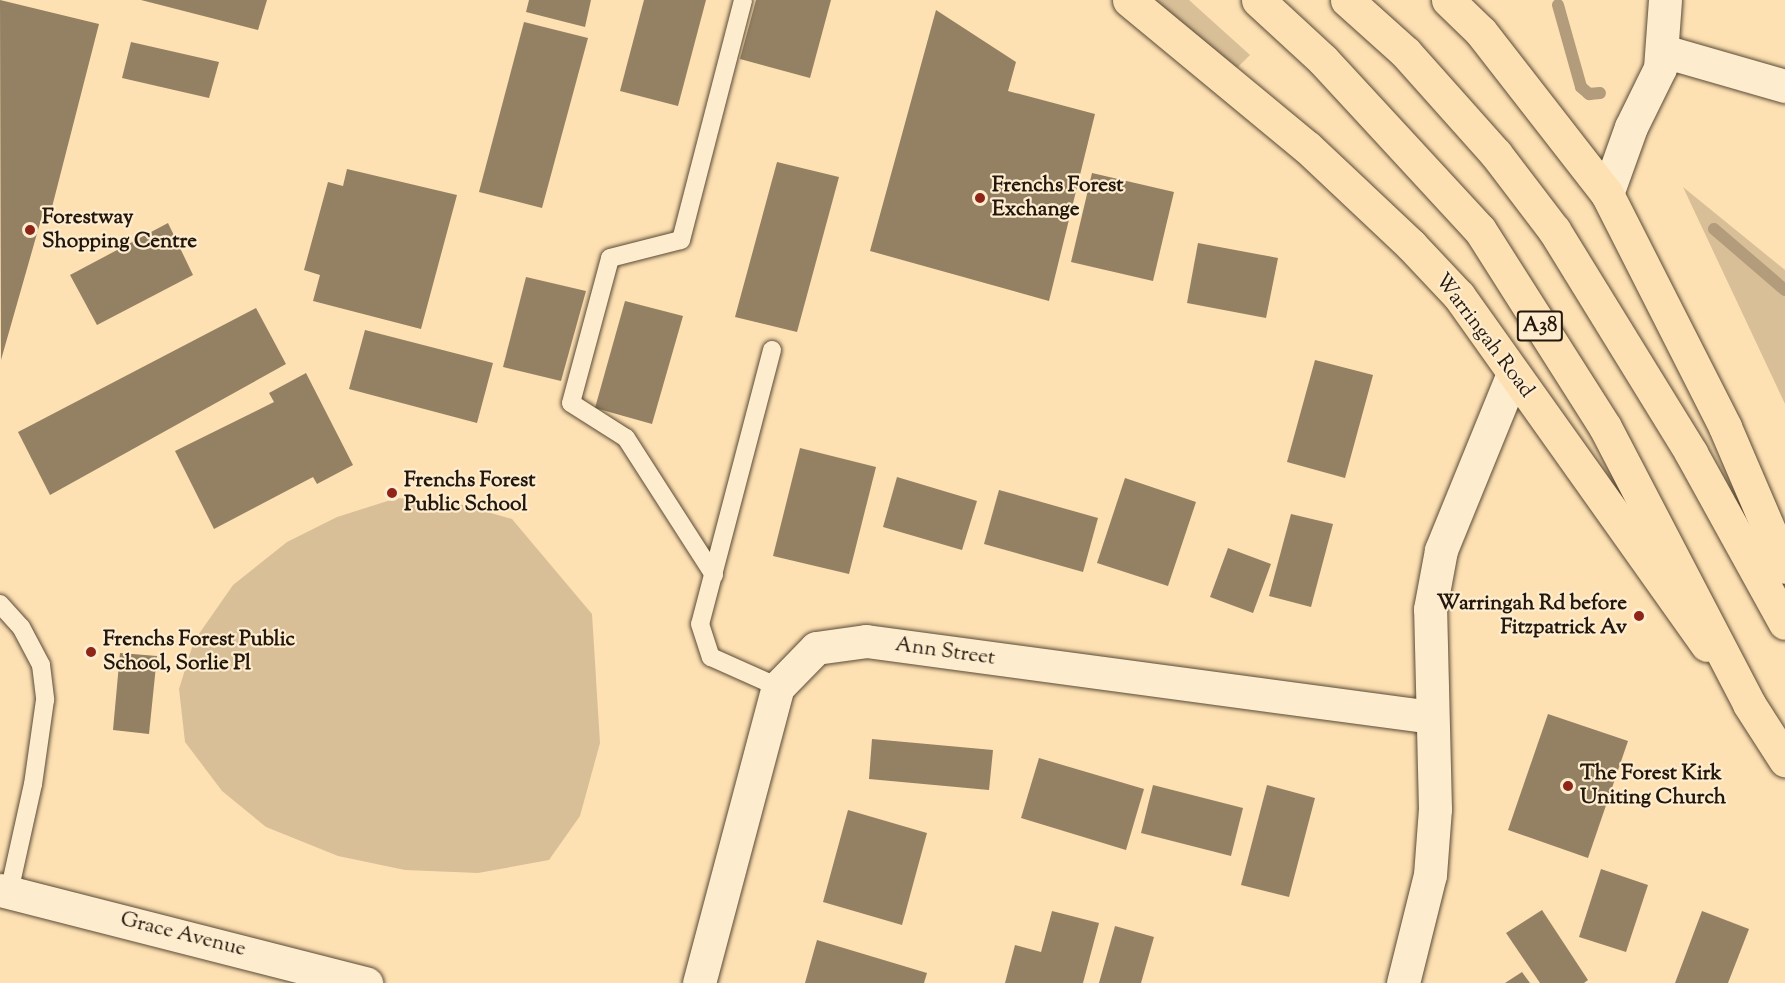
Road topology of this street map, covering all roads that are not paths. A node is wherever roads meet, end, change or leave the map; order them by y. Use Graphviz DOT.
graph roads {
  1 [pos="743,0"];
  2 [pos="1129,0"];
  3 [pos="1258,0"];
  4 [pos="1347,0"];
  5 [pos="1448,0"];
  6 [pos="1665,0"];
  7 [pos="1662,59"];
  8 [pos="1785,86"];
  9 [pos="1607,194"];
  10 [pos="771,350"];
  11 [pos="1513,374"];
  12 [pos="1785,567"];
  13 [pos="714,575"];
  14 [pos="0,604"];
  15 [pos="1785,623"];
  16 [pos="778,687"];
  17 [pos="1749,704"];
  18 [pos="1432,717"];
  19 [pos="1785,760"];
  20 [pos="4,891"];
  21 [pos="366,983"];
  22 [pos="699,983"];
  23 [pos="1403,983"];
  1 -- 13 [label="lane"];
  2 -- 11 [label="main road, Warringah Road / A38"];
  3 -- 17 [label="main road, Warringah Road / A38"];
  4 -- 15 [label="main road"];
  5 -- 9 [label="main road"];
  6 -- 7 [label="street"];
  7 -- 8 [label="street"];
  7 -- 9 [label="street"];
  9 -- 12 [label="main road"];
  10 -- 13 [label="lane"];
  11 -- 17 [label="main road, Warringah Road / A38"];
  11 -- 18 [label="street"];
  13 -- 16 [label="lane"];
  14 -- 20 [label="lane"];
  16 -- 18 [label="street, Ann Street"];
  16 -- 22 [label="street, Ann Street"];
  17 -- 19 [label="main road, Warringah Road / A38"];
  18 -- 23 [label="street"];
  20 -- 21 [label="street, Grace Avenue"];
}
